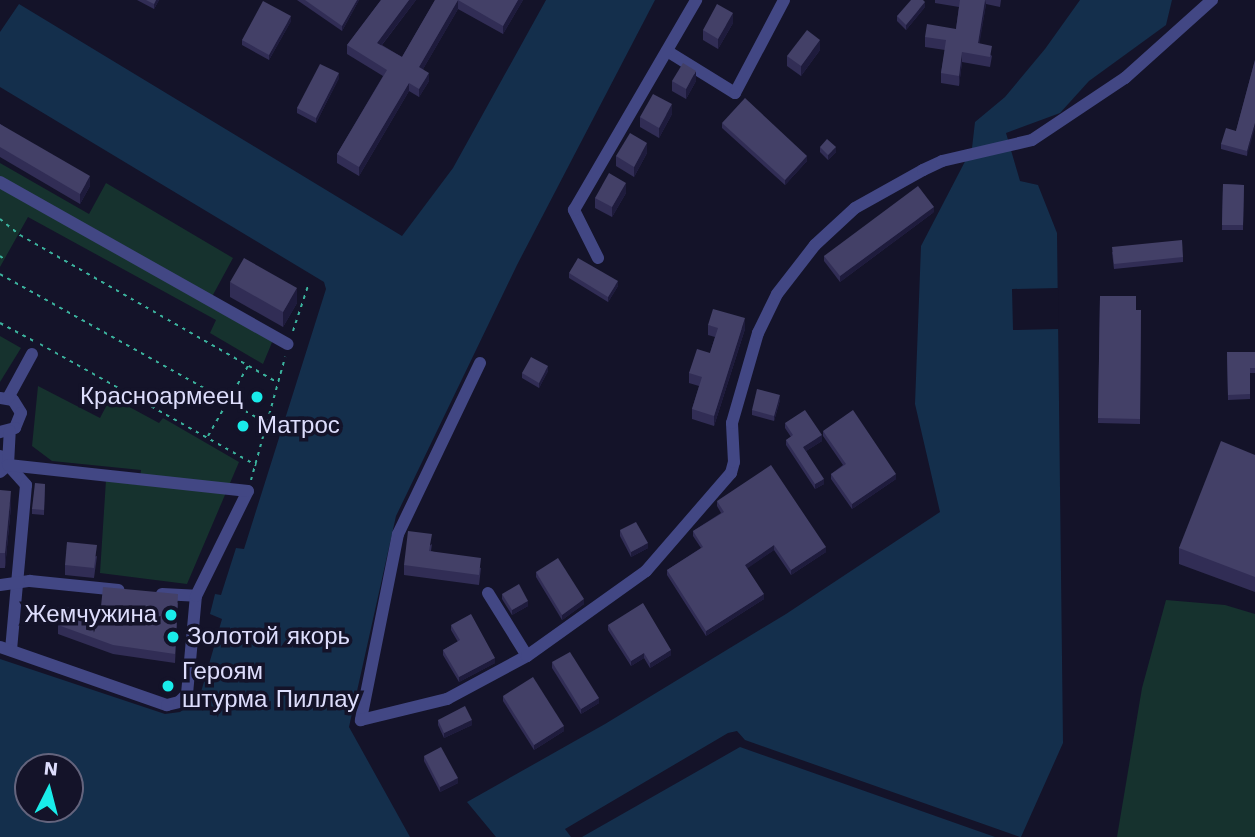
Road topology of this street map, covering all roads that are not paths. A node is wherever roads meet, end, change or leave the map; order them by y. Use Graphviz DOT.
graph roads {
  1 [pos="696,0"];
  2 [pos="784,0"];
  3 [pos="1212,0"];
  4 [pos="667,51"];
  5 [pos="0,182"];
  6 [pos="598,258"];
  7 [pos="288,344"];
  8 [pos="32,354"];
  9 [pos="480,363"];
  10 [pos="4,398"];
  11 [pos="5,431"];
  12 [pos="3,464"];
  13 [pos="17,583"];
  14 [pos="0,585"];
  15 [pos="488,593"];
  16 [pos="197,596"];
  17 [pos="6,648"];
  18 [pos="527,656"];
  1 -- 4 [label="street"];
  2 -- 4 [label="street"];
  3 -- 18 [label="street"];
  4 -- 6 [label="street"];
  5 -- 7 [label="street"];
  8 -- 10 [label="street"];
  9 -- 18 [label="street"];
  10 -- 11 [label="street"];
  11 -- 12 [label="street"];
  12 -- 13 [label="street"];
  12 -- 16 [label="street"];
  13 -- 14 [label="street"];
  13 -- 16 [label="street"];
  13 -- 17 [label="street"];
  15 -- 18 [label="street"];
  16 -- 17 [label="street"];
}
